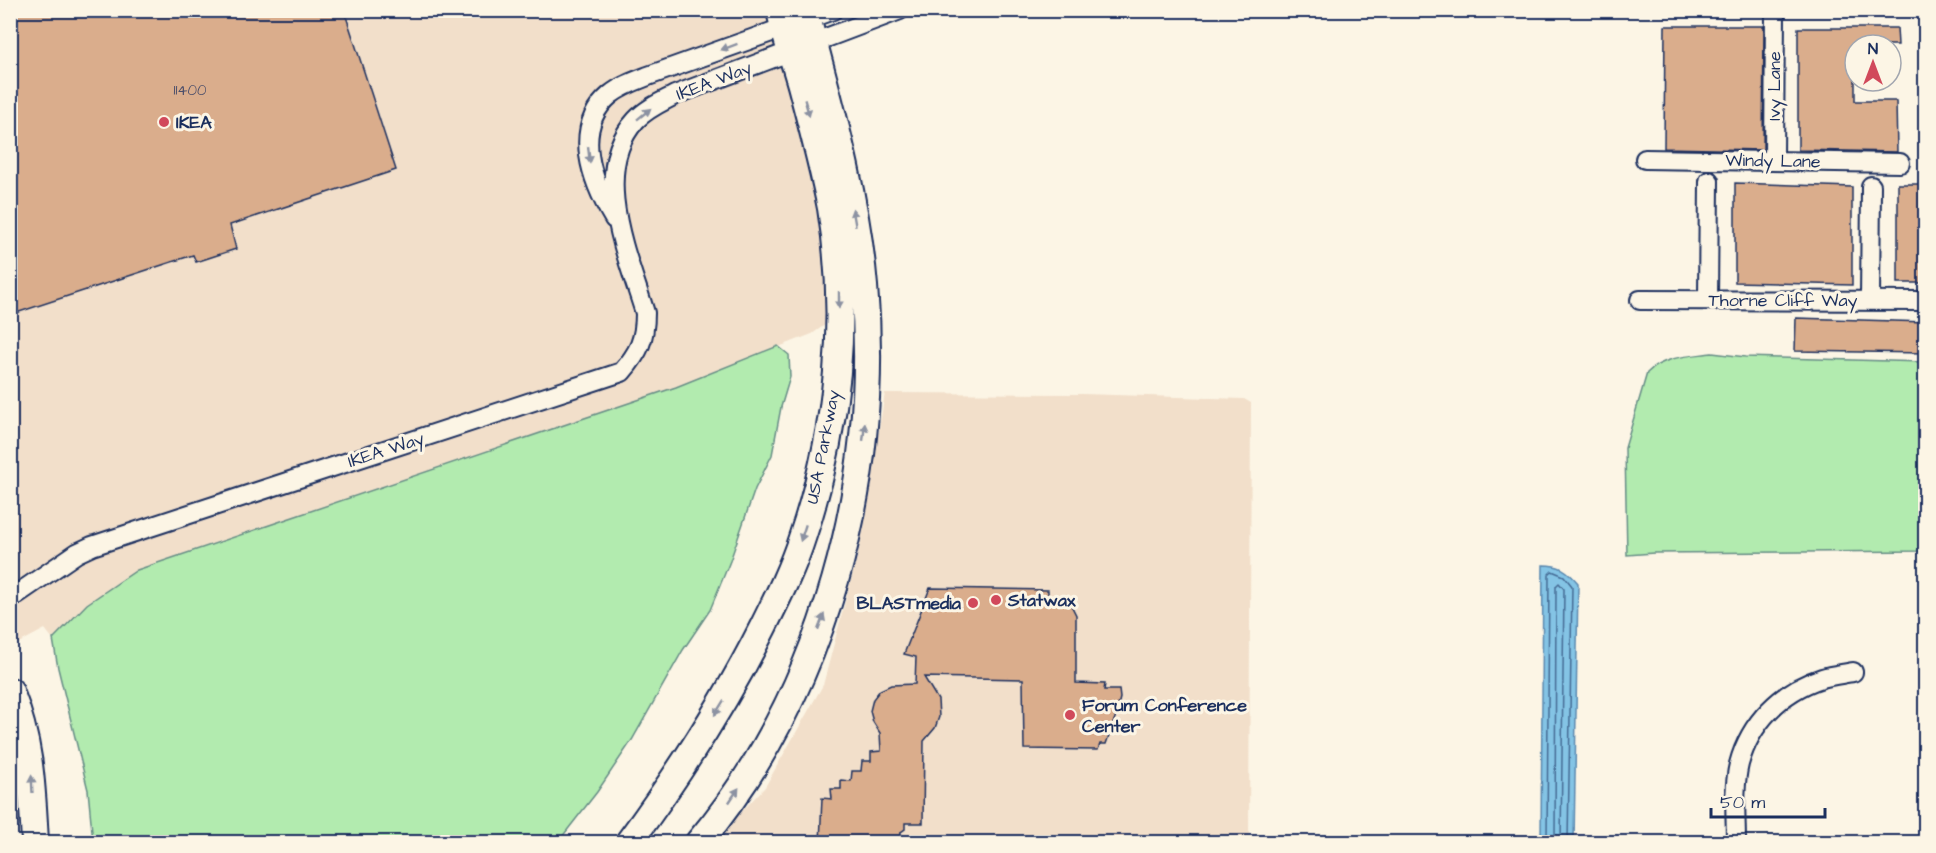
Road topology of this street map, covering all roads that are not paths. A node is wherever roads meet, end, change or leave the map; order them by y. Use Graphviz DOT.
graph roads {
  1 [pos="833,10"];
  2 [pos="900,10"];
  3 [pos="1775,10"];
  4 [pos="794,17"];
  5 [pos="802,48"];
  6 [pos="1645,159"];
  7 [pos="1774,161"];
  8 [pos="1900,163"];
  9 [pos="1709,182"];
  10 [pos="1871,186"];
  11 [pos="618,225"];
  12 [pos="1641,300"];
  13 [pos="1708,300"];
  14 [pos="1870,301"];
  15 [pos="1926,301"];
  16 [pos="10,599"];
  17 [pos="1853,672"];
  18 [pos="10,691"];
  19 [pos="34,843"];
  20 [pos="629,843"];
  21 [pos="699,843"];
  22 [pos="1736,843"];
  1 -- 4 [label="street, IKEA Way"];
  2 -- 5 [label="street, IKEA Way"];
  3 -- 7 [label="street, Ivy Lane"];
  4 -- 5 [label="street, USA Parkway"];
  4 -- 11 [label="street, IKEA Way, one-way"];
  11 -- 5 [label="street, IKEA Way, one-way"];
  5 -- 20 [label="street, USA Parkway, one-way"];
  21 -- 5 [label="street, USA Parkway, one-way"];
  6 -- 7 [label="street, Windy Lane"];
  7 -- 8 [label="street, Windy Lane"];
  9 -- 13 [label="street"];
  10 -- 14 [label="street"];
  11 -- 16 [label="street, IKEA Way"];
  12 -- 13 [label="street, Thorne Cliff Way"];
  13 -- 14 [label="street, Thorne Cliff Way"];
  14 -- 15 [label="street, Thorne Cliff Way"];
  17 -- 22 [label="street"];
  19 -- 18 [label="street, one-way"];
}
